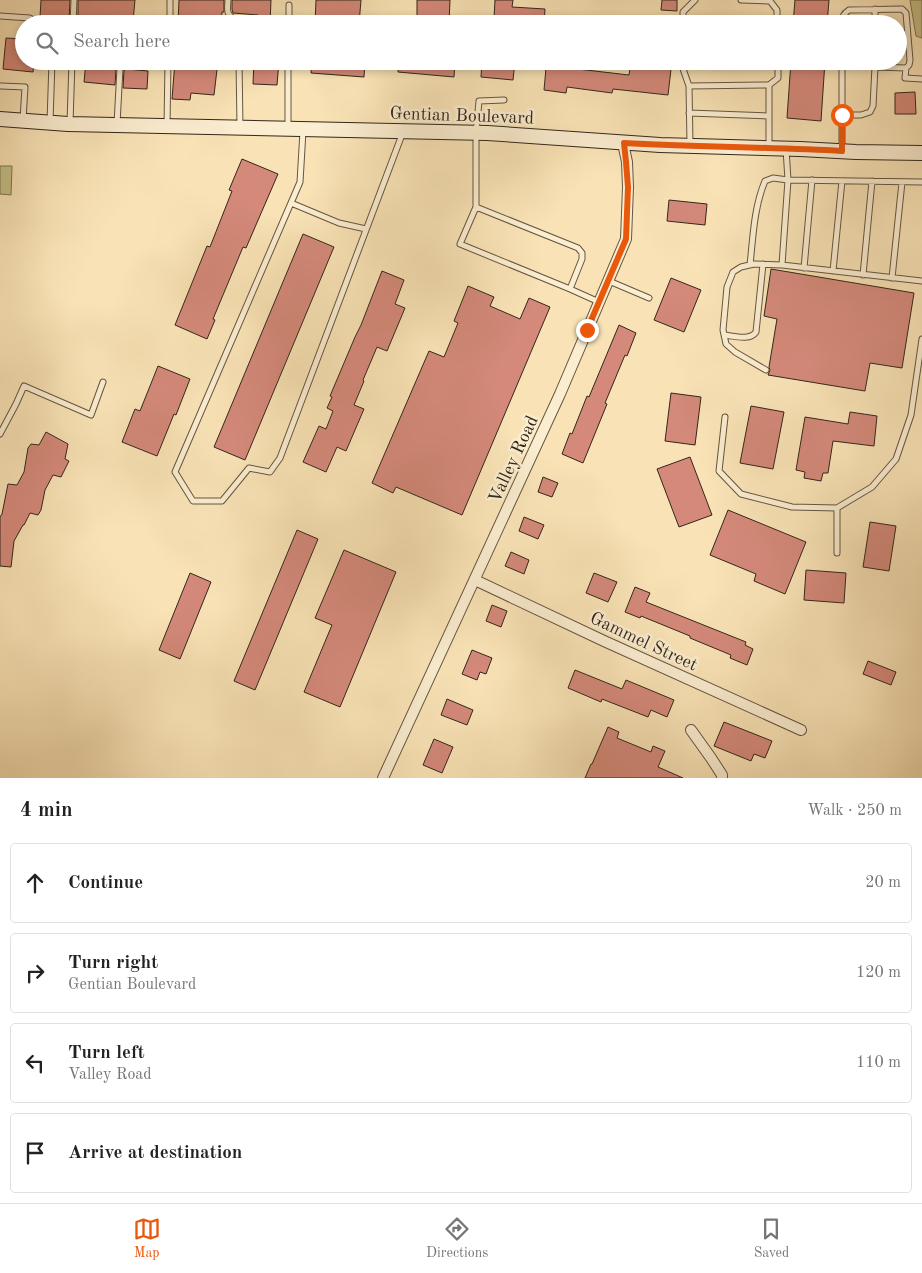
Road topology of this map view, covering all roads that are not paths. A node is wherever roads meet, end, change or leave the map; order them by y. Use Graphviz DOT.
graph roads {
  1 [pos="74,0"];
  2 [pos="170,0"];
  3 [pos="228,0"];
  4 [pos="695,0"];
  5 [pos="741,0"];
  6 [pos="289,5"];
  7 [pos="875,9"];
  8 [pos="73,15"];
  9 [pos="170,15"];
  10 [pos="230,15"];
  11 [pos="288,15"];
  12 [pos="684,15"];
  13 [pos="777,15"];
  14 [pos="843,15"];
  15 [pos="875,15"];
  16 [pos="906,15"];
  17 [pos="0,16"];
  18 [pos="15,17"];
  19 [pos="907,25"];
  20 [pos="907,67"];
  21 [pos="52,70"];
  22 [pos="72,70"];
  23 [pos="120,70"];
  24 [pos="168,70"];
  25 [pos="239,70"];
  26 [pos="288,70"];
  27 [pos="683,70"];
  28 [pos="778,70"];
  29 [pos="842,70"];
  30 [pos="875,70"];
  31 [pos="906,70"];
  32 [pos="922,79"];
  33 [pos="769,85"];
  34 [pos="1,86"];
  35 [pos="689,86"];
  36 [pos="504,100"];
  37 [pos="689,113"];
  38 [pos="842,115"];
  39 [pos="769,116"];
  40 [pos="0,119"];
  41 [pos="23,121"];
  42 [pos="50,123"];
  43 [pos="70,124"];
  44 [pos="117,125"];
  45 [pos="167,126"];
  46 [pos="240,127"];
  47 [pos="288,128"];
  48 [pos="303,128"];
  49 [pos="403,131"];
  50 [pos="476,133"];
  51 [pos="624,143"];
  52 [pos="690,146"];
  53 [pos="769,148"];
  54 [pos="786,148"];
  55 [pos="842,151"];
  56 [pos="922,153"];
  57 [pos="788,180"];
  58 [pos="812,180"];
  59 [pos="842,181"];
  60 [pos="872,181"];
  61 [pos="902,182"];
  62 [pos="922,182"];
  63 [pos="291,203"];
  64 [pos="476,207"];
  65 [pos="366,229"];
  66 [pos="763,264"];
  67 [pos="750,265"];
  68 [pos="782,265"];
  69 [pos="804,268"];
  70 [pos="834,271"];
  71 [pos="863,274"];
  72 [pos="892,278"];
  73 [pos="608,281"];
  74 [pos="922,281"];
  75 [pos="570,289"];
  76 [pos="649,298"];
  77 [pos="599,302"];
  78 [pos="724,335"];
  79 [pos="922,339"];
  80 [pos="766,370"];
  81 [pos="104,382"];
  82 [pos="725,416"];
  83 [pos="0,434"];
  84 [pos="837,508"];
  85 [pos="837,553"];
  86 [pos="475,580"];
  87 [pos="691,730"];
  88 [pos="801,730"];
  89 [pos="383,778"];
  90 [pos="722,778"];
  1 -- 8 [label="lane"];
  2 -- 9 [label="lane"];
  3 -- 10 [label="lane"];
  4 -- 12 [label="lane"];
  5 -- 13 [label="lane"];
  6 -- 11 [label="lane"];
  7 -- 14 [label="lane"];
  7 -- 15 [label="lane"];
  7 -- 16 [label="lane"];
  17 -- 18 [label="lane"];
  19 -- 20 [label="lane"];
  21 -- 42 [label="lane"];
  22 -- 43 [label="lane"];
  23 -- 44 [label="lane"];
  24 -- 45 [label="lane"];
  25 -- 46 [label="lane"];
  26 -- 47 [label="lane"];
  27 -- 35 [label="lane"];
  28 -- 33 [label="lane"];
  29 -- 38 [label="lane"];
  30 -- 38 [label="lane"];
  31 -- 32 [label="lane"];
  33 -- 35 [label="lane"];
  33 -- 39 [label="lane"];
  34 -- 41 [label="lane"];
  35 -- 37 [label="lane"];
  36 -- 50 [label="lane"];
  37 -- 39 [label="lane"];
  37 -- 52 [label="lane"];
  38 -- 55 [label="lane"];
  39 -- 53 [label="lane"];
  40 -- 41 [label="main road, Gentian Boulevard"];
  41 -- 42 [label="main road, Gentian Boulevard"];
  42 -- 43 [label="main road, Gentian Boulevard"];
  43 -- 44 [label="main road, Gentian Boulevard"];
  44 -- 45 [label="main road, Gentian Boulevard"];
  45 -- 46 [label="main road, Gentian Boulevard"];
  46 -- 47 [label="main road, Gentian Boulevard"];
  47 -- 48 [label="main road, Gentian Boulevard"];
  48 -- 49 [label="main road, Gentian Boulevard"];
  48 -- 63 [label="lane"];
  49 -- 50 [label="main road, Gentian Boulevard"];
  49 -- 65 [label="lane"];
  50 -- 51 [label="main road, Gentian Boulevard"];
  50 -- 64 [label="lane"];
  51 -- 52 [label="main road, Gentian Boulevard"];
  51 -- 73 [label="street, Valley Road"];
  52 -- 53 [label="main road, Gentian Boulevard"];
  53 -- 54 [label="main road, Gentian Boulevard"];
  54 -- 55 [label="main road, Gentian Boulevard"];
  54 -- 57 [label="lane"];
  55 -- 56 [label="main road, Gentian Boulevard"];
  57 -- 58 [label="lane"];
  57 -- 67 [label="lane"];
  57 -- 68 [label="lane"];
  58 -- 59 [label="lane"];
  58 -- 69 [label="lane"];
  59 -- 60 [label="lane"];
  59 -- 70 [label="lane"];
  60 -- 61 [label="lane"];
  60 -- 71 [label="lane"];
  61 -- 62 [label="lane"];
  61 -- 72 [label="lane"];
  63 -- 65 [label="lane"];
  63 -- 65 [label="lane"];
  64 -- 75 [label="lane"];
  64 -- 75 [label="lane"];
  66 -- 67 [label="lane"];
  66 -- 68 [label="lane"];
  66 -- 78 [label="lane"];
  67 -- 78 [label="lane"];
  68 -- 69 [label="lane"];
  69 -- 70 [label="lane"];
  70 -- 71 [label="lane"];
  71 -- 72 [label="lane"];
  72 -- 74 [label="lane"];
  73 -- 76 [label="lane"];
  73 -- 77 [label="street, Valley Road"];
  75 -- 77 [label="lane"];
  77 -- 86 [label="street, Valley Road"];
  78 -- 80 [label="lane"];
  79 -- 84 [label="lane"];
  81 -- 83 [label="lane"];
  82 -- 84 [label="lane"];
  84 -- 85 [label="lane"];
  86 -- 88 [label="street, Gammel Street"];
  86 -- 89 [label="street, Valley Road"];
  87 -- 90 [label="street"];
}
